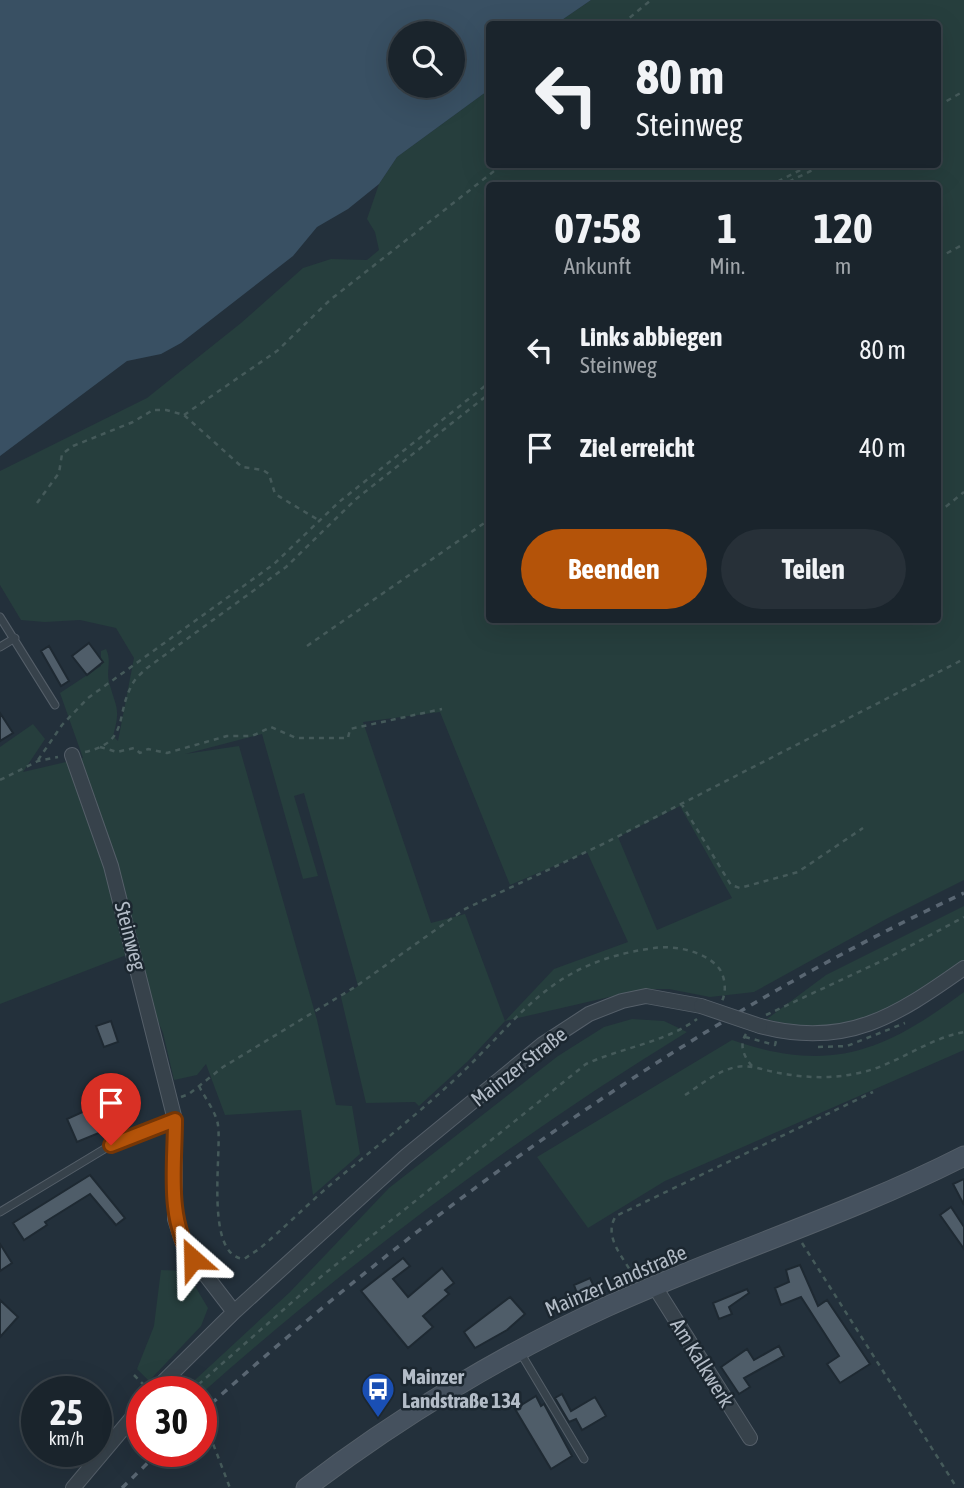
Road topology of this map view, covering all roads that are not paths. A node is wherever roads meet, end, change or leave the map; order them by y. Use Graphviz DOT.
graph roads {
  1 [pos="0,617"];
  2 [pos="15,638"];
  3 [pos="0,647"];
  4 [pos="55,705"];
  5 [pos="72,755"];
  6 [pos="964,968"];
  7 [pos="175,1120"];
  8 [pos="964,1156"];
  9 [pos="0,1212"];
  10 [pos="648,1290"];
  11 [pos="234,1312"];
  12 [pos="520,1351"];
  13 [pos="163,1376"];
  14 [pos="126,1425"];
  15 [pos="750,1438"];
  16 [pos="584,1459"];
  17 [pos="74,1488"];
  18 [pos="306,1488"];
  1 -- 2 [label="lane"];
  2 -- 3 [label="lane"];
  2 -- 4 [label="lane"];
  5 -- 7 [label="street, Steinweg"];
  6 -- 11 [label="street, Mainzer Straße, bridge"];
  7 -- 9 [label="lane"];
  7 -- 11 [label="street, Steinweg"];
  8 -- 10 [label="main road, Mainzer Landstraße"];
  10 -- 12 [label="main road, Mainzer Landstraße"];
  10 -- 15 [label="street, Am Kalkwerk"];
  11 -- 13 [label="street, Mainzer Straße"];
  12 -- 16 [label="lane"];
  12 -- 18 [label="main road, Mainzer Landstraße"];
  14 -- 17 [label="street"];
}
